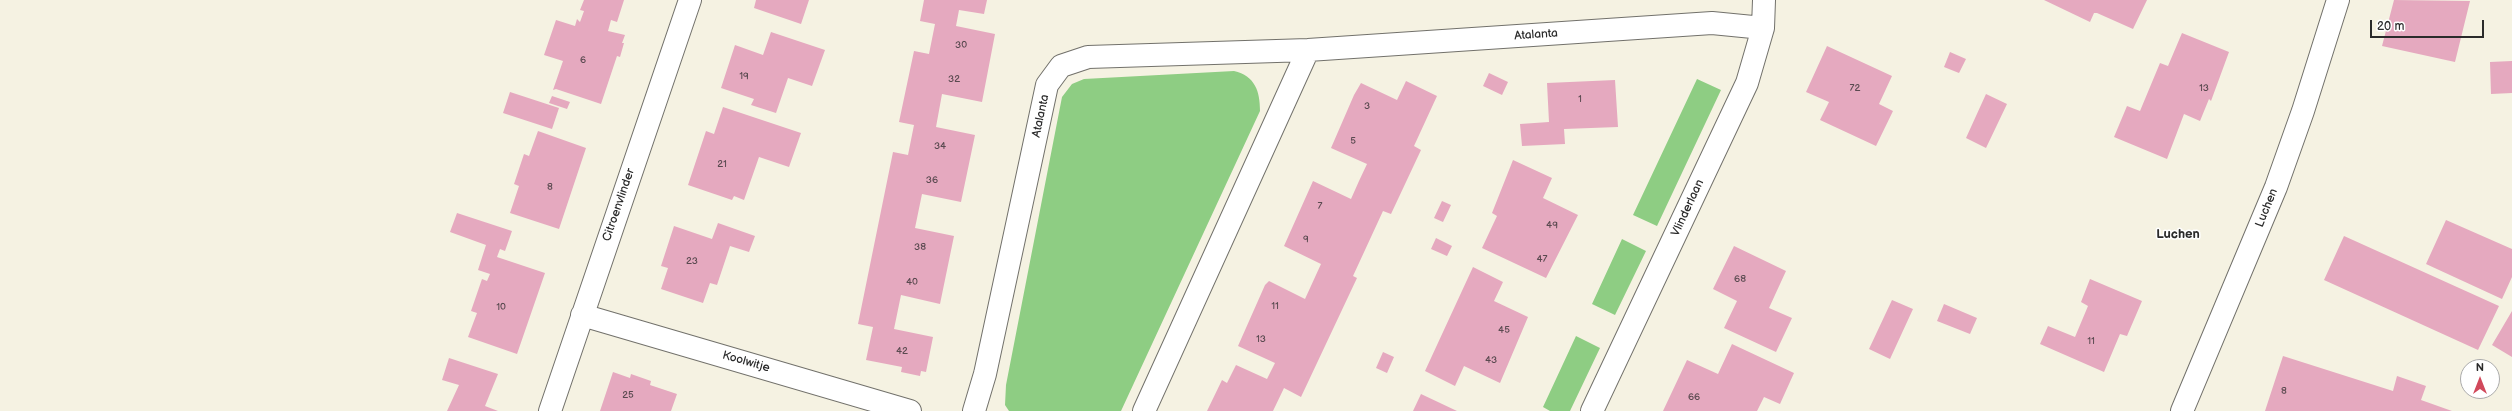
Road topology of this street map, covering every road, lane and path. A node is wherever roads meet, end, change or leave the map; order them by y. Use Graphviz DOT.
graph roads {
  1 [pos="690,0"];
  2 [pos="1764,0"];
  3 [pos="2338,0"];
  4 [pos="1763,28"];
  5 [pos="1308,50"];
  6 [pos="582,314"];
  7 [pos="550,411"];
  8 [pos="910,411"];
  9 [pos="974,411"];
  10 [pos="1144,411"];
  11 [pos="1592,411"];
  12 [pos="2182,411"];
  1 -- 6 [label="street, Citroenvlinder"];
  2 -- 4 [label="street, Vlinderlaan"];
  3 -- 12 [label="street, Luchen"];
  4 -- 5 [label="street, Atalanta"];
  4 -- 11 [label="street, Vlinderlaan"];
  5 -- 9 [label="street, Atalanta"];
  5 -- 10 [label="street"];
  6 -- 7 [label="street, Citroenvlinder"];
  6 -- 8 [label="street, Koolwitje"];
}
